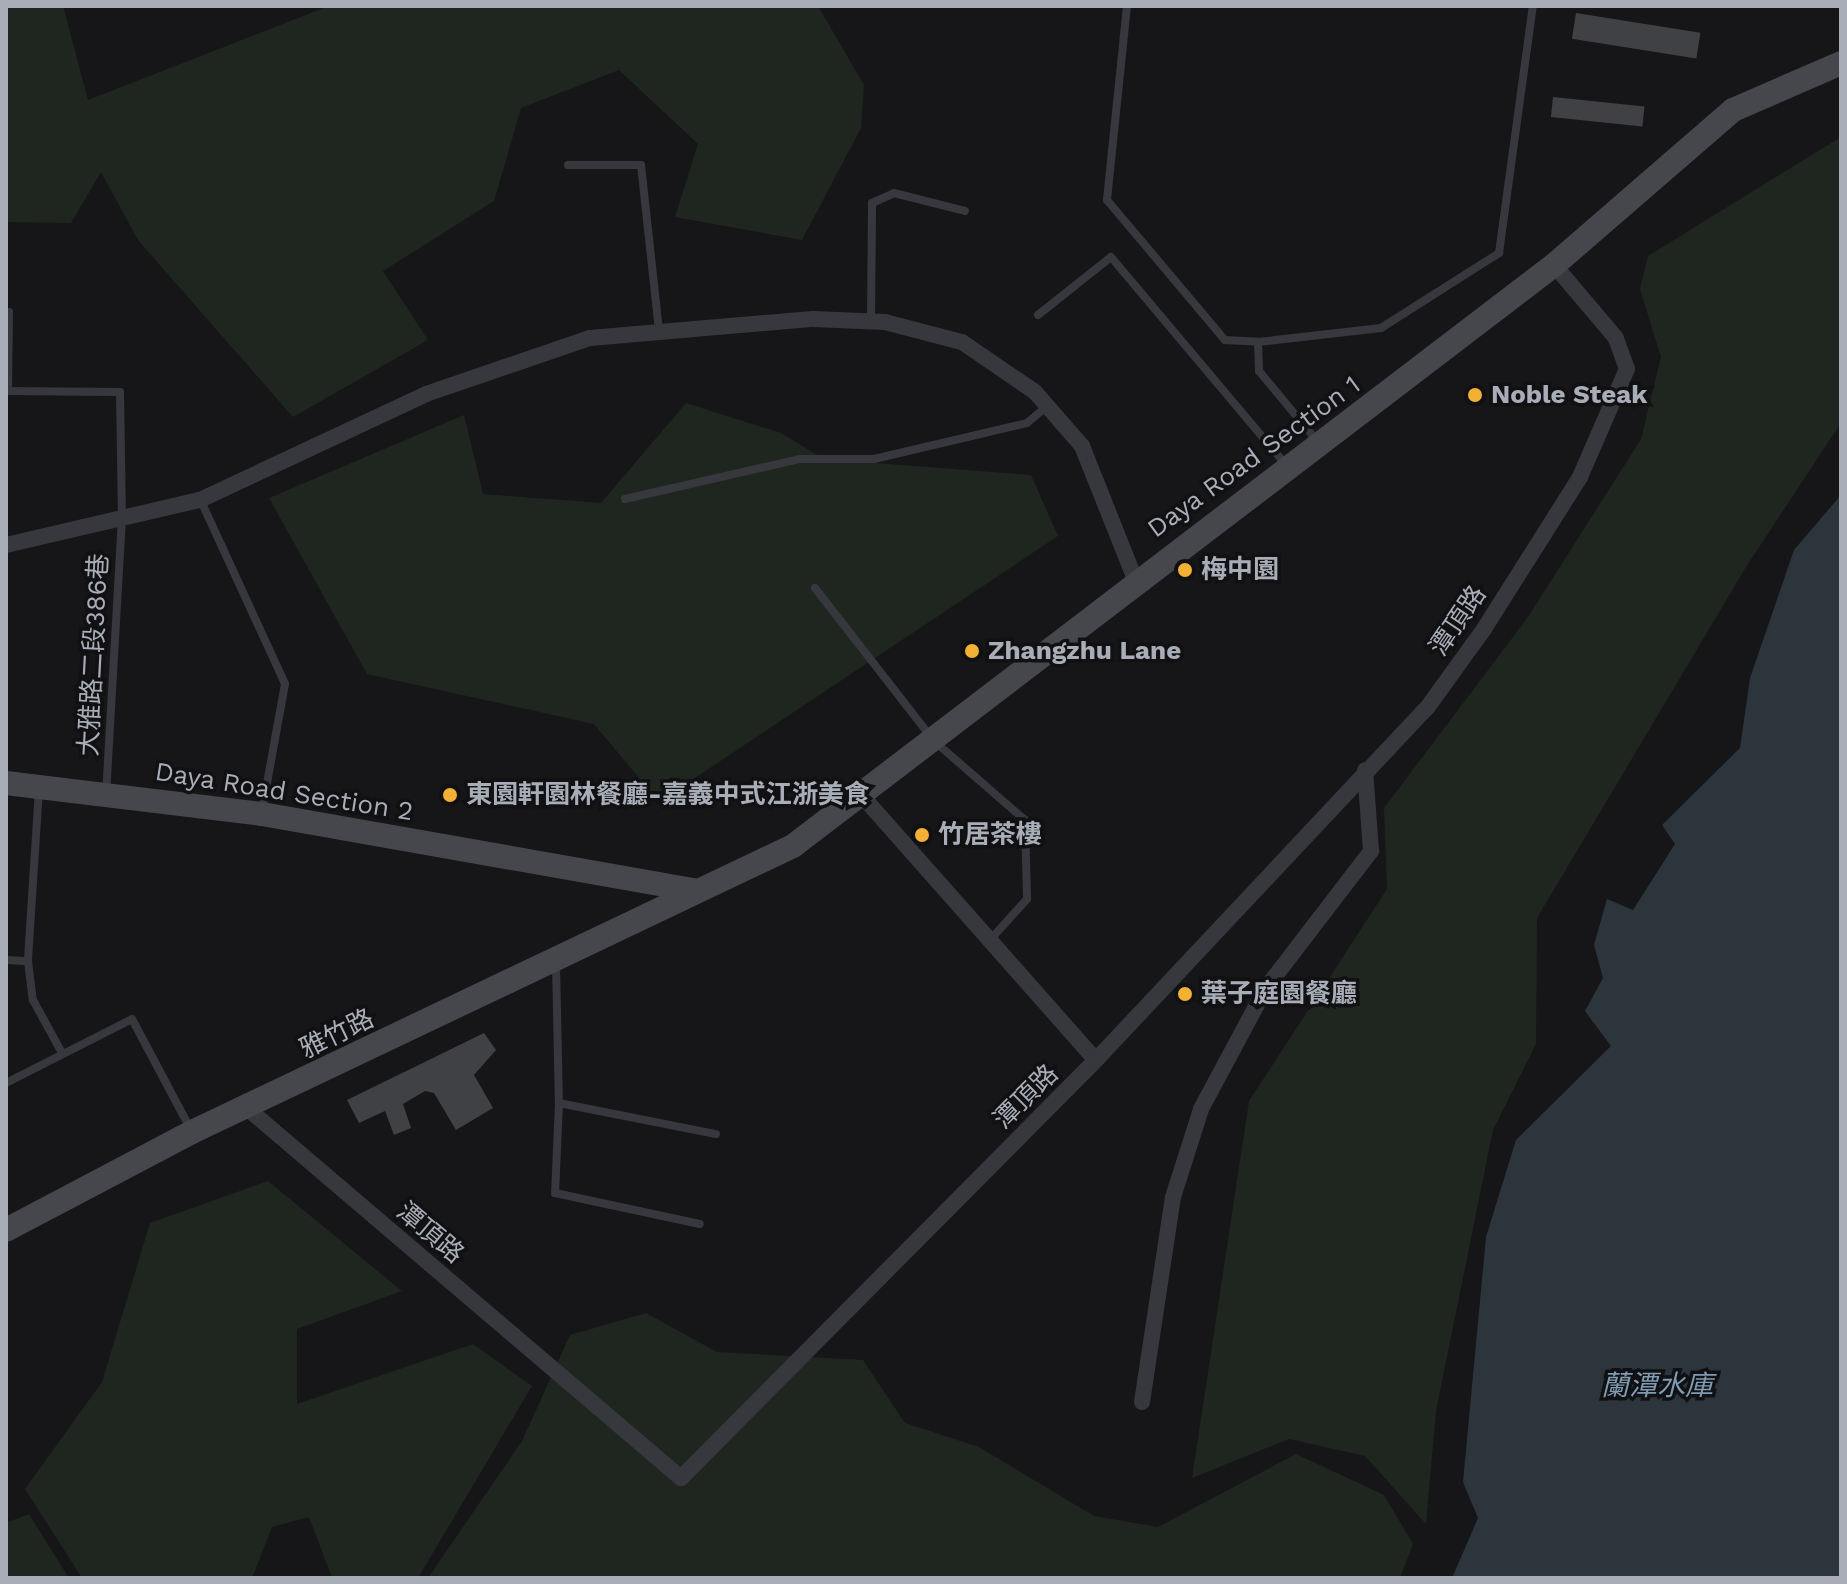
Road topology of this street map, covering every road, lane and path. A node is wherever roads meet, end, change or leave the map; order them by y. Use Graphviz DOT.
graph roads {
  1 [pos="1127,6"];
  2 [pos="1533,6"];
  3 [pos="1841,63"];
  4 [pos="568,165"];
  5 [pos="965,211"];
  6 [pos="1554,265"];
  7 [pos="9,312"];
  8 [pos="1038,315"];
  9 [pos="871,321"];
  10 [pos="659,331"];
  11 [pos="1258,342"];
  12 [pos="7,391"];
  13 [pos="1048,406"];
  14 [pos="1321,445"];
  15 [pos="1290,469"];
  16 [pos="625,499"];
  17 [pos="200,500"];
  18 [pos="122,518"];
  19 [pos="6,545"];
  20 [pos="1136,582"];
  21 [pos="815,588"];
  22 [pos="934,741"];
  23 [pos="1365,770"];
  24 [pos="6,783"];
  25 [pos="39,788"];
  26 [pos="105,794"];
  27 [pos="863,797"];
  28 [pos="262,814"];
  29 [pos="694,890"];
  30 [pos="990,940"];
  31 [pos="555,959"];
  32 [pos="6,960"];
  33 [pos="28,961"];
  34 [pos="62,1053"];
  35 [pos="1096,1060"];
  36 [pos="6,1083"];
  37 [pos="559,1103"];
  38 [pos="248,1109"];
  39 [pos="192,1132"];
  40 [pos="716,1134"];
  41 [pos="700,1224"];
  42 [pos="6,1230"];
  43 [pos="1142,1402"];
  1 -- 11 [label="lane"];
  2 -- 11 [label="lane"];
  3 -- 6 [label="main road, Daya Road Section 1"];
  4 -- 10 [label="lane"];
  5 -- 9 [label="lane"];
  6 -- 14 [label="main road, Daya Road Section 1"];
  6 -- 23 [label="street, 潭頂路"];
  7 -- 12 [label="lane"];
  8 -- 15 [label="lane"];
  9 -- 10 [label="street"];
  9 -- 13 [label="street"];
  10 -- 17 [label="street"];
  11 -- 14 [label="lane"];
  12 -- 18 [label="lane, 大雅路二段386巷"];
  13 -- 16 [label="lane"];
  13 -- 20 [label="street"];
  14 -- 15 [label="main road, Daya Road Section 1"];
  15 -- 20 [label="main road, Daya Road Section 1"];
  17 -- 18 [label="street"];
  17 -- 28 [label="lane"];
  18 -- 19 [label="street"];
  18 -- 26 [label="lane, 大雅路二段386巷"];
  20 -- 22 [label="main road, Daya Road Section 1"];
  21 -- 22 [label="lane"];
  22 -- 27 [label="main road, Daya Road Section 1"];
  22 -- 30 [label="lane"];
  23 -- 35 [label="street, 潭頂路"];
  23 -- 43 [label="street"];
  24 -- 25 [label="main road, Daya Road Section 2"];
  25 -- 26 [label="main road, Daya Road Section 2"];
  25 -- 33 [label="lane"];
  26 -- 28 [label="main road, Daya Road Section 2"];
  27 -- 29 [label="main road, Daya Road Section 1"];
  27 -- 30 [label="street"];
  28 -- 29 [label="main road, Daya Road Section 2"];
  29 -- 31 [label="main road, 雅竹路"];
  30 -- 35 [label="street"];
  31 -- 37 [label="lane"];
  31 -- 38 [label="main road, 雅竹路"];
  32 -- 33 [label="lane"];
  33 -- 34 [label="lane"];
  34 -- 36 [label="lane"];
  34 -- 39 [label="lane"];
  35 -- 38 [label="street, 潭頂路"];
  37 -- 40 [label="lane"];
  37 -- 41 [label="lane"];
  38 -- 39 [label="main road, 雅竹路"];
  39 -- 42 [label="main road, 雅竹路"];
}
